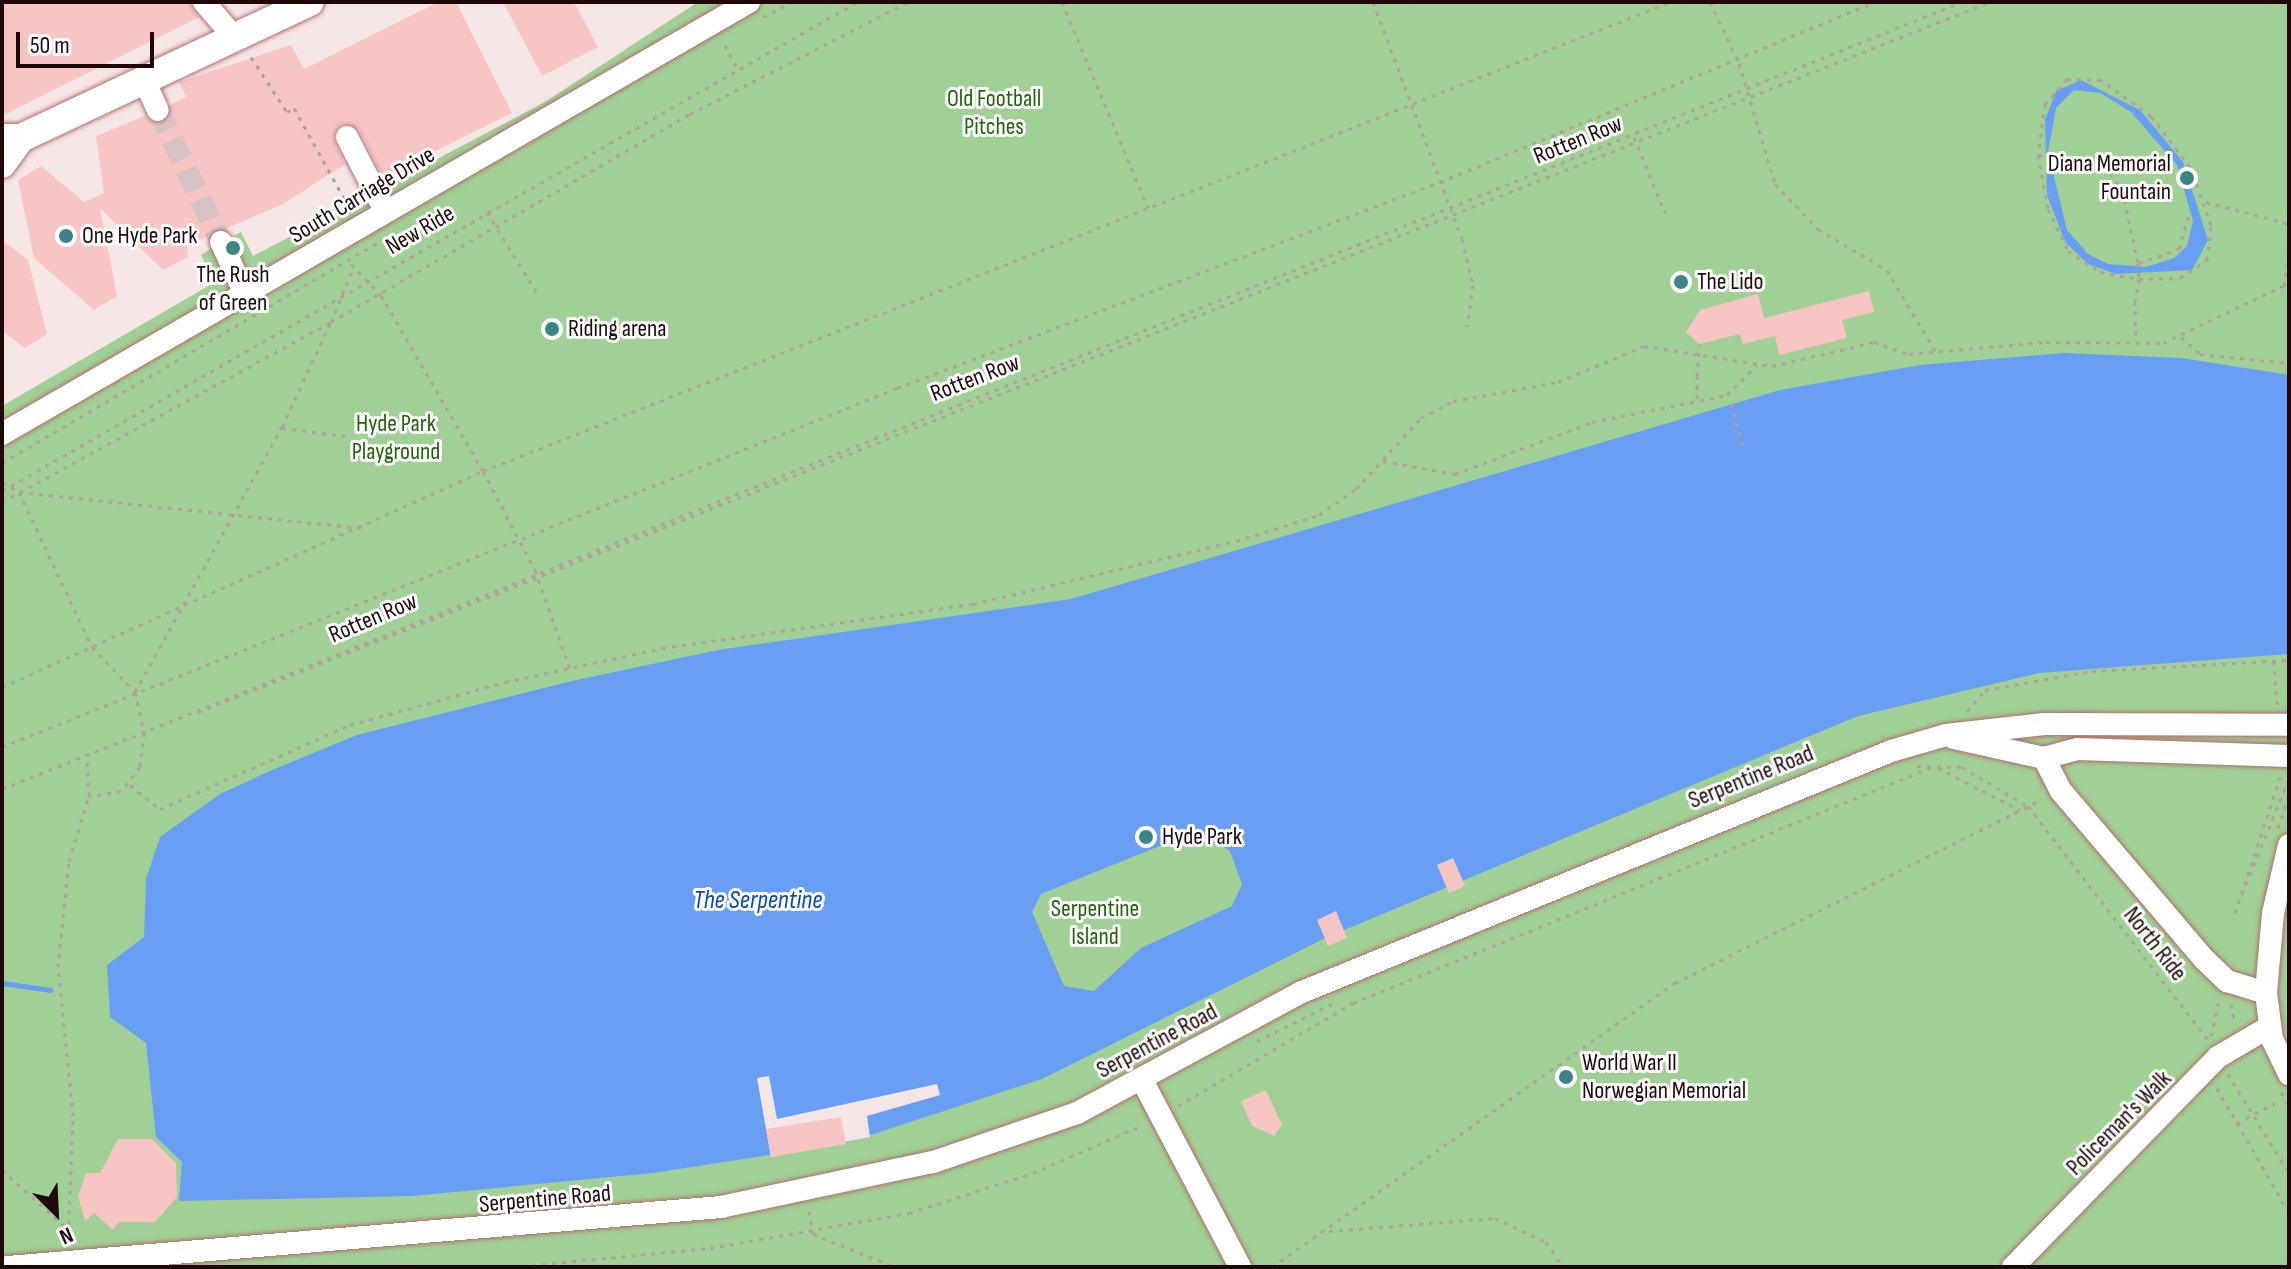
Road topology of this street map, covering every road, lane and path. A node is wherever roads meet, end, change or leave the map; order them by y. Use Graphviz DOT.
graph roads {
  1 [pos="204,2"];
  2 [pos="310,2"];
  3 [pos="749,2"];
  4 [pos="857,2"];
  5 [pos="908,2"];
  6 [pos="1062,2"];
  7 [pos="1373,2"];
  8 [pos="1670,2"];
  9 [pos="1710,2"];
  10 [pos="1875,2"];
  11 [pos="1962,2"];
  12 [pos="1989,2"];
  13 [pos="233,36"];
  14 [pos="725,45"];
  15 [pos="1739,63"];
  16 [pos="737,66"];
  17 [pos="143,77"];
  18 [pos="1749,94"];
  19 [pos="1752,101"];
  20 [pos="1410,106"];
  21 [pos="158,110"];
  22 [pos="347,137"];
  23 [pos="1634,137"];
  24 [pos="12,138"];
  25 [pos="1638,146"];
  26 [pos="2038,155"];
  27 [pos="2,164"];
  28 [pos="1440,182"];
  29 [pos="2206,202"];
  30 [pos="1148,208"];
  31 [pos="1452,210"];
  32 [pos="385,211"];
  33 [pos="487,212"];
  34 [pos="1665,213"];
  35 [pos="2189,214"];
  36 [pos="1454,218"];
  37 [pos="2289,224"];
  38 [pos="359,227"];
  39 [pos="497,229"];
  40 [pos="221,242"];
  41 [pos="2289,250"];
  42 [pos="2138,263"];
  43 [pos="2139,279"];
  44 [pos="369,280"];
  45 [pos="2287,284"];
  46 [pos="537,293"];
  47 [pos="245,294"];
  48 [pos="381,295"];
  49 [pos="339,298"];
  50 [pos="331,322"];
  51 [pos="1467,327"];
  52 [pos="2181,337"];
  53 [pos="2136,342"];
  54 [pos="1699,344"];
  55 [pos="1935,351"];
  56 [pos="2289,363"];
  57 [pos="1757,365"];
  58 [pos="1697,399"];
  59 [pos="1731,403"];
  60 [pos="282,427"];
  61 [pos="2,434"];
  62 [pos="346,436"];
  63 [pos="1742,445"];
  64 [pos="1383,461"];
  65 [pos="483,471"];
  66 [pos="2,482"];
  67 [pos="13,485"];
  68 [pos="2,491"];
  69 [pos="19,492"];
  70 [pos="2,502"];
  71 [pos="230,515"];
  72 [pos="362,529"];
  73 [pos="517,538"];
  74 [pos="535,570"];
  75 [pos="538,579"];
  76 [pos="184,606"];
  77 [pos="92,647"];
  78 [pos="2289,660"];
  79 [pos="2274,661"];
  80 [pos="570,669"];
  81 [pos="2,687"];
  82 [pos="135,692"];
  83 [pos="194,711"];
  84 [pos="2283,719"];
  85 [pos="144,733"];
  86 [pos="1946,735"];
  87 [pos="2,747"];
  88 [pos="87,757"];
  89 [pos="2044,758"];
  90 [pos="1893,760"];
  91 [pos="2287,761"];
  92 [pos="1934,766"];
  93 [pos="2289,778"];
  94 [pos="130,785"];
  95 [pos="2,789"];
  96 [pos="2061,791"];
  97 [pos="89,796"];
  98 [pos="2028,806"];
  99 [pos="2020,810"];
  100 [pos="2289,845"];
  101 [pos="1494,935"];
  102 [pos="2282,939"];
  103 [pos="2227,981"];
  104 [pos="2266,993"];
  105 [pos="2269,1027"];
  106 [pos="2238,1043"];
  107 [pos="1252,1044"];
  108 [pos="2212,1057"];
  109 [pos="2289,1074"];
  110 [pos="1142,1080"];
  111 [pos="2275,1103"];
  112 [pos="2253,1114"];
  113 [pos="1160,1117"];
  114 [pos="2237,1123"];
  115 [pos="2,1170"];
  116 [pos="2289,1173"];
  117 [pos="807,1203"];
  118 [pos="2289,1213"];
  119 [pos="1325,1232"];
  120 [pos="813,1234"];
  121 [pos="2289,1260"];
  122 [pos="8,1267"];
  123 [pos="512,1267"];
  124 [pos="895,1267"];
  125 [pos="1240,1267"];
  126 [pos="1272,1267"];
  127 [pos="1563,1267"];
  128 [pos="2013,1267"];
  129 [pos="2279,1267"];
  1 -- 13 [label="street"];
  2 -- 13 [label="main road"];
  3 -- 32 [label="street, South Carriage Drive"];
  4 -- 16 [label="path, New Ride"];
  5 -- 39 [label="path"];
  6 -- 30 [label="path"];
  7 -- 20 [label="path"];
  8 -- 20 [label="path"];
  9 -- 15 [label="path"];
  10 -- 15 [label="path, Rotten Row"];
  11 -- 18 [label="path, Rotten Row"];
  12 -- 19 [label="path"];
  13 -- 17 [label="main road"];
  13 -- 38 [label="path"];
  14 -- 16 [label="path"];
  15 -- 18 [label="path"];
  15 -- 28 [label="path, Rotten Row"];
  16 -- 33 [label="path, New Ride"];
  17 -- 21 [label="street"];
  17 -- 24 [label="main road"];
  18 -- 19 [label="path"];
  18 -- 23 [label="path, Rotten Row"];
  19 -- 25 [label="path"];
  19 -- 55 [label="path"];
  20 -- 28 [label="path"];
  20 -- 30 [label="path"];
  22 -- 32 [label="street"];
  23 -- 25 [label="path"];
  23 -- 31 [label="path, Rotten Row"];
  24 -- 27 [label="main road"];
  25 -- 34 [label="path"];
  25 -- 36 [label="path"];
  26 -- 29 [label="path"];
  26 -- 42 [label="path"];
  26 -- 43 [label="path"];
  28 -- 31 [label="path"];
  28 -- 73 [label="path, Rotten Row"];
  29 -- 37 [label="path"];
  29 -- 43 [label="path"];
  30 -- 65 [label="path"];
  31 -- 36 [label="path"];
  31 -- 74 [label="path, Rotten Row"];
  32 -- 38 [label="street, South Carriage Drive"];
  33 -- 39 [label="path"];
  33 -- 44 [label="path, New Ride"];
  35 -- 42 [label="path"];
  36 -- 51 [label="path"];
  36 -- 75 [label="path"];
  38 -- 47 [label="street, South Carriage Drive"];
  39 -- 46 [label="path"];
  39 -- 48 [label="path"];
  40 -- 47 [label="street"];
  41 -- 45 [label="path"];
  42 -- 43 [label="path"];
  43 -- 53 [label="path"];
  44 -- 48 [label="path"];
  44 -- 49 [label="path, New Ride"];
  44 -- 49 [label="path"];
  45 -- 52 [label="path"];
  47 -- 61 [label="street, South Carriage Drive"];
  48 -- 50 [label="path"];
  48 -- 65 [label="path"];
  49 -- 50 [label="path"];
  49 -- 67 [label="path, New Ride"];
  50 -- 60 [label="path"];
  50 -- 69 [label="path"];
  52 -- 53 [label="path"];
  52 -- 56 [label="path"];
  53 -- 55 [label="path"];
  54 -- 58 [label="path, bridge"];
  55 -- 57 [label="path"];
  57 -- 58 [label="path"];
  57 -- 64 [label="path"];
  58 -- 64 [label="path"];
  59 -- 63 [label="path"];
  60 -- 62 [label="path"];
  60 -- 71 [label="path"];
  64 -- 80 [label="path"];
  65 -- 72 [label="path"];
  65 -- 73 [label="path"];
  66 -- 67 [label="path"];
  67 -- 68 [label="path, New Ride"];
  67 -- 69 [label="path"];
  69 -- 70 [label="path"];
  69 -- 71 [label="path"];
  69 -- 77 [label="path"];
  71 -- 72 [label="path"];
  71 -- 76 [label="path"];
  72 -- 76 [label="path"];
  73 -- 74 [label="path"];
  73 -- 82 [label="path, Rotten Row"];
  74 -- 75 [label="path"];
  74 -- 83 [label="path, Rotten Row"];
  75 -- 80 [label="path"];
  75 -- 83 [label="path"];
  76 -- 77 [label="path"];
  76 -- 82 [label="path"];
  77 -- 81 [label="path"];
  77 -- 82 [label="path"];
  78 -- 79 [label="path"];
  79 -- 84 [label="path"];
  79 -- 86 [label="path"];
  80 -- 94 [label="path"];
  82 -- 85 [label="path"];
  82 -- 87 [label="path, Rotten Row"];
  83 -- 85 [label="path, Rotten Row"];
  84 -- 86 [label="street, Serpentine Road"];
  85 -- 88 [label="path, Rotten Row"];
  85 -- 94 [label="path"];
  86 -- 89 [label="street"];
  86 -- 90 [label="street, Serpentine Road"];
  86 -- 92 [label="path"];
  88 -- 95 [label="path, Rotten Row"];
  88 -- 97 [label="path"];
  89 -- 91 [label="street"];
  89 -- 96 [label="street"];
  90 -- 92 [label="path"];
  90 -- 92 [label="path"];
  90 -- 110 [label="street, Serpentine Road"];
  91 -- 93 [label="path"];
  92 -- 98 [label="path, North Ride"];
  92 -- 99 [label="path"];
  92 -- 113 [label="path"];
  94 -- 97 [label="path"];
  96 -- 98 [label="path"];
  96 -- 103 [label="street"];
  97 -- 115 [label="path"];
  98 -- 99 [label="path"];
  98 -- 108 [label="path, North Ride"];
  99 -- 119 [label="path"];
  100 -- 102 [label="street"];
  101 -- 107 [label="path"];
  102 -- 104 [label="street"];
  103 -- 104 [label="street"];
  103 -- 106 [label="path"];
  103 -- 108 [label="path"];
  104 -- 105 [label="street"];
  105 -- 106 [label="street, Policeman's Walk"];
  105 -- 109 [label="street"];
  106 -- 108 [label="street, Policeman's Walk"];
  108 -- 112 [label="path, North Ride"];
  108 -- 114 [label="path"];
  108 -- 128 [label="street, Policeman's Walk"];
  110 -- 113 [label="street"];
  110 -- 117 [label="street, Serpentine Road"];
  111 -- 112 [label="path"];
  112 -- 114 [label="path"];
  112 -- 116 [label="path, North Ride"];
  113 -- 120 [label="path"];
  113 -- 125 [label="street"];
  114 -- 118 [label="path"];
  117 -- 120 [label="path"];
  117 -- 122 [label="street, Serpentine Road"];
  119 -- 126 [label="path"];
  119 -- 127 [label="path"];
  120 -- 123 [label="path"];
  120 -- 124 [label="path"];
  121 -- 129 [label="path"];
}
